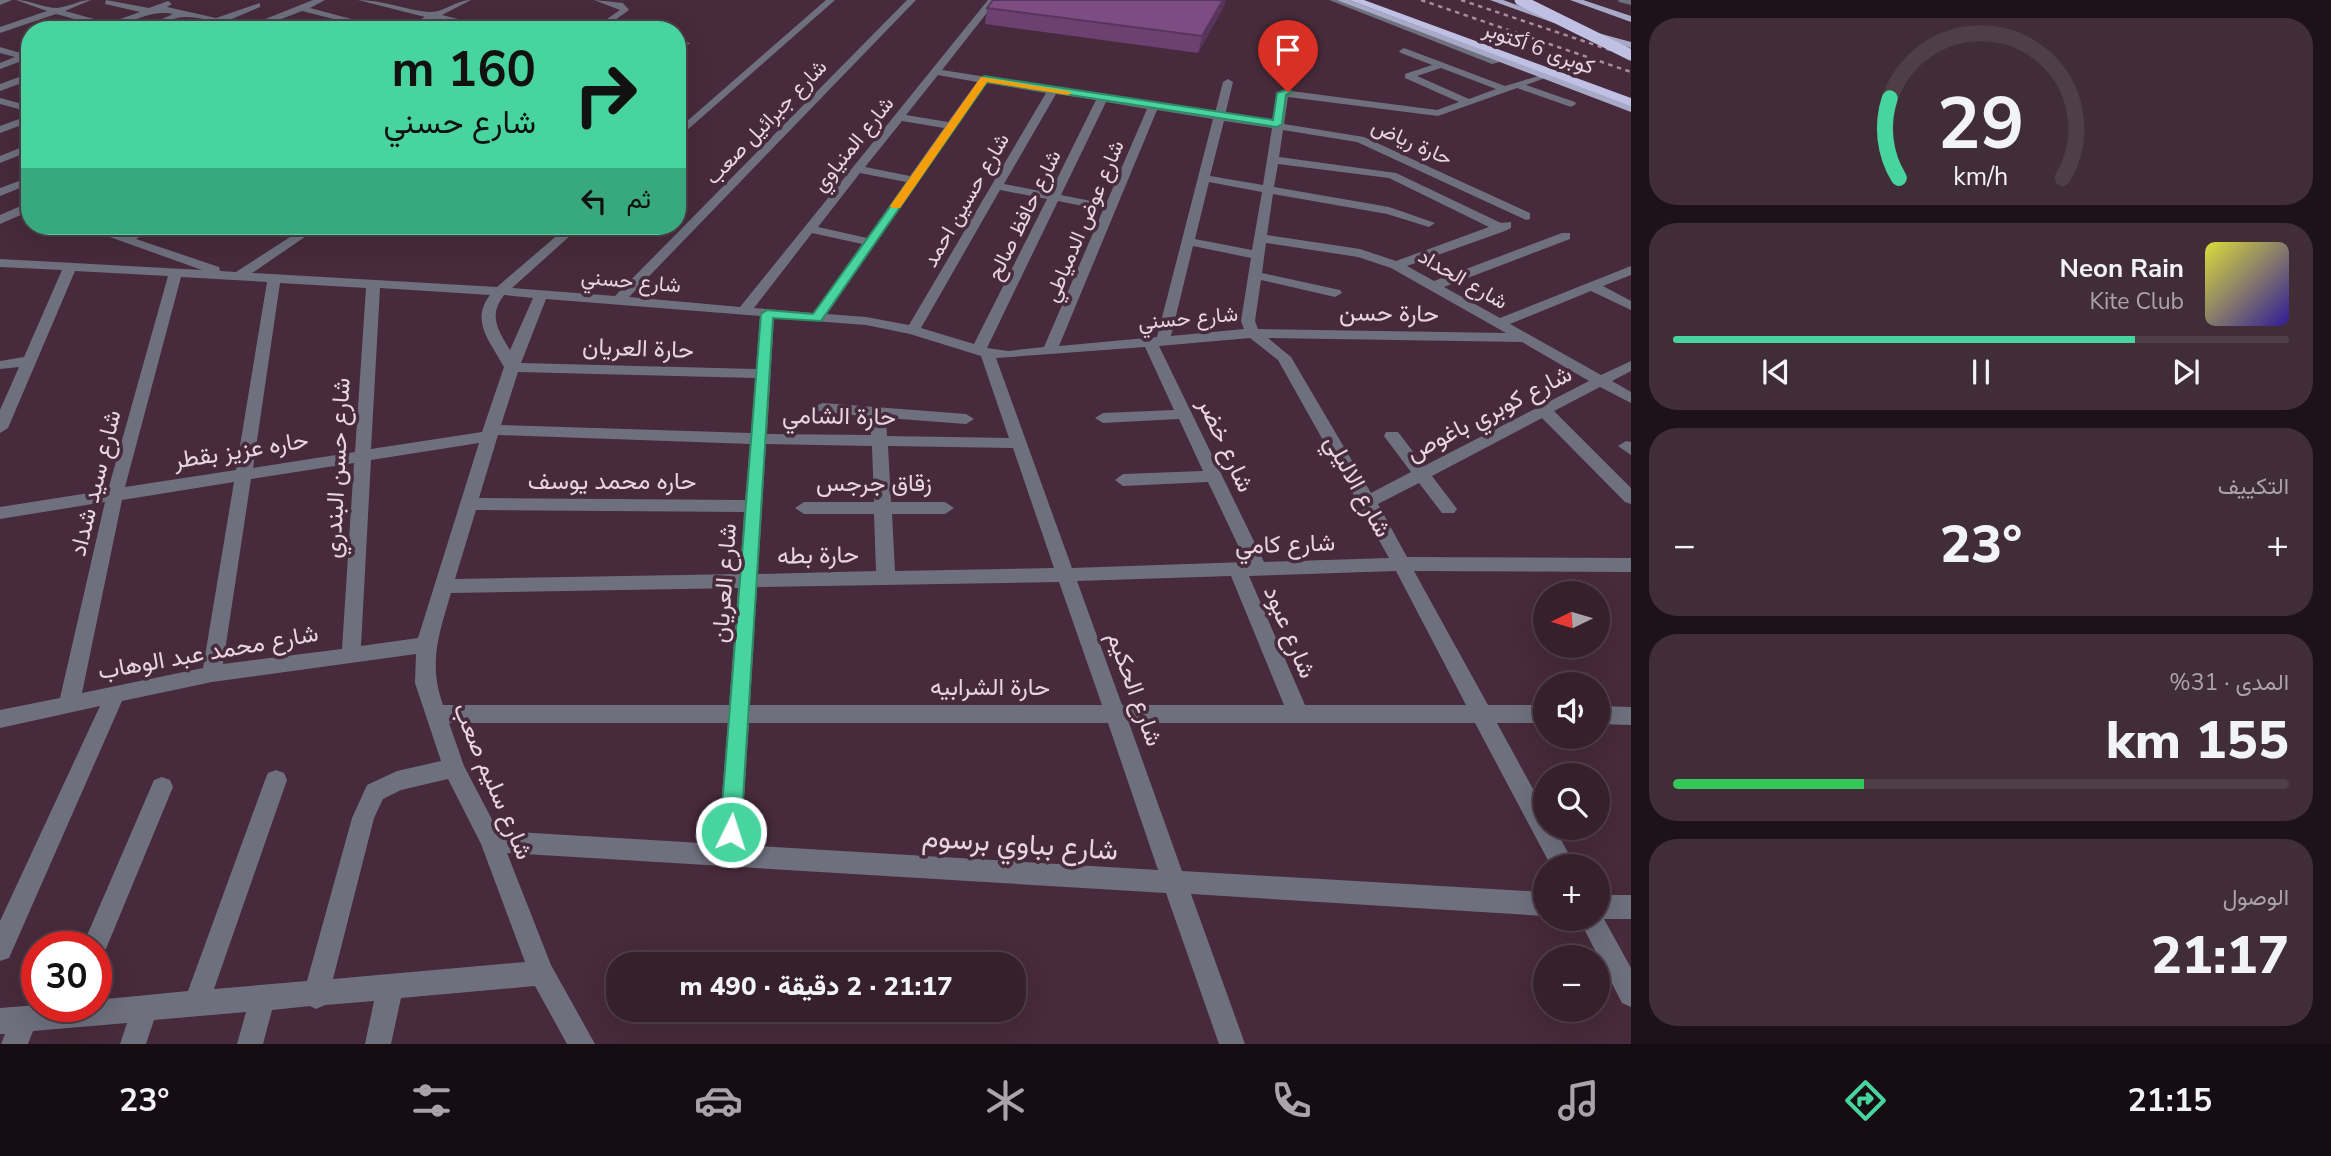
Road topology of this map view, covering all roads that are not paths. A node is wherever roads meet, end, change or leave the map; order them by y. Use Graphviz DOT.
graph roads {
  1 [pos="8,0"];
  2 [pos="20,0"];
  3 [pos="87,0"];
  4 [pos="178,0"];
  5 [pos="321,0"];
  6 [pos="362,0"];
  7 [pos="467,0"];
  8 [pos="598,0"];
  9 [pos="831,0"];
  10 [pos="912,0"];
  11 [pos="978,0"];
  12 [pos="1333,0"];
  13 [pos="1341,0"];
  14 [pos="1347,0"];
  15 [pos="1354,0"];
  16 [pos="1376,0"];
  17 [pos="1494,0"];
  18 [pos="1520,0"];
  19 [pos="1575,0"];
  20 [pos="1608,0"];
  21 [pos="1622,0"];
  22 [pos="992,1"];
  23 [pos="0,2"];
  24 [pos="108,2"];
  25 [pos="257,5"];
  26 [pos="1631,5"];
  27 [pos="301,8"];
  28 [pos="154,9"];
  29 [pos="55,11"];
  30 [pos="184,13"];
  31 [pos="434,16"];
  32 [pos="1631,19"];
  33 [pos="215,20"];
  34 [pos="27,21"];
  35 [pos="84,21"];
  36 [pos="122,21"];
  37 [pos="164,21"];
  38 [pos="219,21"];
  39 [pos="269,21"];
  40 [pos="346,21"];
  41 [pos="423,21"];
  42 [pos="456,21"];
  43 [pos="610,21"];
  44 [pos="0,22"];
  45 [pos="21,23"];
  46 [pos="13,26"];
  47 [pos="21,28"];
  48 [pos="0,30"];
  49 [pos="1449,43"];
  50 [pos="1631,45"];
  51 [pos="0,50"];
  52 [pos="1404,51"];
  53 [pos="21,55"];
  54 [pos="1631,55"];
  55 [pos="21,58"];
  56 [pos="1495,62"];
  57 [pos="1441,65"];
  58 [pos="0,66"];
  59 [pos="935,72"];
  60 [pos="1542,76"];
  61 [pos="984,79"];
  62 [pos="21,80"];
  63 [pos="1228,82"];
  64 [pos="1517,85"];
  65 [pos="0,88"];
  66 [pos="1505,89"];
  67 [pos="1053,90"];
  68 [pos="1631,93"];
  69 [pos="1103,97"];
  70 [pos="0,101"];
  71 [pos="1468,102"];
  72 [pos="1571,104"];
  73 [pos="1154,105"];
  74 [pos="1631,105"];
  75 [pos="21,107"];
  76 [pos="1220,115"];
  77 [pos="898,117"];
  78 [pos="21,122"];
  79 [pos="1277,124"];
  80 [pos="686,127"];
  81 [pos="951,127"];
  82 [pos="0,130"];
  83 [pos="21,151"];
  84 [pos="1272,159"];
  85 [pos="0,160"];
  86 [pos="857,169"];
  87 [pos="1204,178"];
  88 [pos="914,180"];
  89 [pos="21,184"];
  90 [pos="997,186"];
  91 [pos="1268,189"];
  92 [pos="0,194"];
  93 [pos="1054,197"];
  94 [pos="21,202"];
  95 [pos="1110,208"];
  96 [pos="21,210"];
  97 [pos="0,220"];
  98 [pos="1429,223"];
  99 [pos="1501,228"];
  100 [pos="809,229"];
  101 [pos="686,231"];
  102 [pos="111,235"];
  103 [pos="135,235"];
  104 [pos="301,235"];
  105 [pos="565,235"];
  106 [pos="682,235"];
  107 [pos="1566,236"];
  108 [pos="126,240"];
  109 [pos="870,242"];
  110 [pos="1188,242"];
  111 [pos="1259,246"];
  112 [pos="0,263"];
  113 [pos="1396,265"];
  114 [pos="70,268"];
  115 [pos="1631,270"];
  116 [pos="175,275"];
  117 [pos="1255,275"];
  118 [pos="235,276"];
  119 [pos="274,279"];
  120 [pos="373,284"];
  121 [pos="1433,286"];
  122 [pos="1592,286"];
  123 [pos="500,292"];
  124 [pos="1335,293"];
  125 [pos="541,295"];
  126 [pos="618,301"];
  127 [pos="1631,306"];
  128 [pos="743,312"];
  129 [pos="767,314"];
  130 [pos="817,318"];
  131 [pos="1499,323"];
  132 [pos="913,330"];
  133 [pos="1253,333"];
  134 [pos="1524,338"];
  135 [pos="1156,341"];
  136 [pos="983,352"];
  137 [pos="1049,352"];
  138 [pos="29,361"];
  139 [pos="0,365"];
  140 [pos="1631,365"];
  141 [pos="512,367"];
  142 [pos="763,374"];
  143 [pos="1601,381"];
  144 [pos="1631,398"];
  145 [pos="823,408"];
  146 [pos="1544,410"];
  147 [pos="878,412"];
  148 [pos="1184,414"];
  149 [pos="1103,418"];
  150 [pos="966,419"];
  151 [pos="0,428"];
  152 [pos="490,433"];
  153 [pos="1392,436"];
  154 [pos="759,439"];
  155 [pos="880,441"];
  156 [pos="1019,443"];
  157 [pos="362,456"];
  158 [pos="243,474"];
  159 [pos="1421,474"];
  160 [pos="1213,476"];
  161 [pos="1123,480"];
  162 [pos="115,494"];
  163 [pos="1631,498"];
  164 [pos="1368,502"];
  165 [pos="469,504"];
  166 [pos="754,506"];
  167 [pos="804,508"];
  168 [pos="883,508"];
  169 [pos="945,508"];
  170 [pos="1448,509"];
  171 [pos="0,513"];
  172 [pos="1401,564"];
  173 [pos="1631,565"];
  174 [pos="1247,569"];
  175 [pos="1066,575"];
  176 [pos="886,579"];
  177 [pos="748,581"];
  178 [pos="444,586"];
  179 [pos="426,645"];
  180 [pos="351,655"];
  181 [pos="212,674"];
  182 [pos="116,693"];
  183 [pos="69,704"];
  184 [pos="739,713"];
  185 [pos="1115,713"];
  186 [pos="1298,713"];
  187 [pos="1480,713"];
  188 [pos="435,714"];
  189 [pos="1533,714"];
  190 [pos="1610,715"];
  191 [pos="1631,716"];
  192 [pos="0,719"];
  193 [pos="454,768"];
  194 [pos="276,780"];
  195 [pos="162,787"];
  196 [pos="491,841"];
  197 [pos="1556,854"];
  198 [pos="729,855"];
  199 [pos="1175,883"];
  200 [pos="1533,903"];
  201 [pos="1610,907"];
  202 [pos="1631,907"];
  203 [pos="101,931"];
  204 [pos="1597,931"];
  205 [pos="0,948"];
  206 [pos="542,973"];
  207 [pos="390,988"];
  208 [pos="1631,994"];
  209 [pos="316,996"];
  210 [pos="262,1000"];
  211 [pos="196,1005"];
  212 [pos="145,1009"];
  213 [pos="112,1010"];
  214 [pos="13,1021"];
  215 [pos="14,1044"];
  216 [pos="132,1044"];
  217 [pos="250,1044"];
  218 [pos="378,1044"];
  219 [pos="582,1044"];
  220 [pos="1232,1044"];
  1 -- 23 [label="street"];
  2 -- 29 [label="street"];
  3 -- 29 [label="street"];
  4 -- 28 [label="street"];
  5 -- 27 [label="street"];
  6 -- 31 [label="street"];
  7 -- 31 [label="street"];
  8 -- 43 [label="street"];
  9 -- 80 [label="street"];
  10 -- 101 [label="street, شارع جبرائيل صعب"];
  11 -- 22 [label="street"];
  12 -- 49 [label="street"];
  13 -- 49 [label="main road"];
  14 -- 74 [label="main road"];
  15 -- 74 [label="highway, كوبرى 6 أكتوبر"];
  16 -- 68 [label="highway, كوبرى 6 أكتوبر"];
  17 -- 50 [label="main road"];
  18 -- 54 [label="highway, bridge"];
  19 -- 32 [label="main road"];
  20 -- 26 [label="main road"];
  21 -- 26 [label="street"];
  22 -- 59 [label="street, شارع المنياوي"];
  24 -- 28 [label="street"];
  25 -- 33 [label="street"];
  27 -- 39 [label="street"];
  27 -- 40 [label="street"];
  28 -- 30 [label="street"];
  28 -- 36 [label="street"];
  29 -- 34 [label="street"];
  29 -- 35 [label="street"];
  30 -- 33 [label="street"];
  30 -- 37 [label="street"];
  31 -- 41 [label="street"];
  31 -- 42 [label="street"];
  33 -- 38 [label="street"];
  44 -- 46 [label="street"];
  45 -- 46 [label="street"];
  46 -- 47 [label="street"];
  46 -- 48 [label="street"];
  49 -- 56 [label="street"];
  49 -- 60 [label="main road"];
  51 -- 53 [label="street"];
  52 -- 57 [label="street"];
  55 -- 58 [label="street"];
  57 -- 66 [label="street"];
  57 -- 71 [label="street"];
  59 -- 61 [label="street, حارة رياض"];
  59 -- 77 [label="street, شارع المنياوي"];
  60 -- 64 [label="street"];
  60 -- 74 [label="main road"];
  61 -- 67 [label="street, حارة رياض"];
  61 -- 81 [label="street"];
  62 -- 65 [label="street"];
  63 -- 76 [label="street"];
  64 -- 66 [label="street"];
  64 -- 72 [label="street"];
  66 -- 71 [label="street"];
  67 -- 69 [label="street, حارة رياض"];
  67 -- 90 [label="street, شارع حسين احمد"];
  69 -- 73 [label="street, حارة رياض"];
  69 -- 93 [label="street, شارع حافظ صالح"];
  70 -- 75 [label="street"];
  71 -- 79 [label="street"];
  73 -- 76 [label="street, حارة رياض"];
  73 -- 95 [label="street, شارع عوض الدمياطي"];
  76 -- 79 [label="street, حارة رياض"];
  76 -- 87 [label="street"];
  77 -- 81 [label="street"];
  77 -- 86 [label="street, شارع المنياوي"];
  78 -- 82 [label="street"];
  79 -- 84 [label="street"];
  79 -- 99 [label="street, حارة رياض"];
  81 -- 88 [label="street"];
  83 -- 85 [label="street"];
  84 -- 91 [label="street"];
  84 -- 99 [label="street"];
  86 -- 88 [label="street"];
  86 -- 100 [label="street, شارع المنياوي"];
  87 -- 91 [label="street"];
  87 -- 110 [label="street"];
  88 -- 109 [label="street"];
  89 -- 92 [label="street"];
  90 -- 93 [label="street"];
  90 -- 132 [label="street, شارع حسين احمد"];
  91 -- 98 [label="street"];
  91 -- 111 [label="street"];
  92 -- 94 [label="street"];
  93 -- 95 [label="street"];
  93 -- 136 [label="street, شارع حافظ صالح"];
  95 -- 137 [label="street, شارع عوض الدمياطي"];
  96 -- 97 [label="street"];
  99 -- 113 [label="street"];
  100 -- 109 [label="street"];
  100 -- 128 [label="street, شارع المنياوي"];
  102 -- 108 [label="street"];
  103 -- 108 [label="street"];
  104 -- 118 [label="street"];
  105 -- 123 [label="street"];
  106 -- 126 [label="street, شارع جبرائيل صعب"];
  107 -- 121 [label="street"];
  108 -- 118 [label="street"];
  109 -- 130 [label="street"];
  110 -- 111 [label="street, شارع الحداد"];
  110 -- 135 [label="street"];
  111 -- 113 [label="street, شارع الحداد"];
  111 -- 117 [label="street"];
  112 -- 114 [label="street, شارع حسني"];
  113 -- 121 [label="street, شارع الحداد"];
  114 -- 116 [label="street, شارع حسني"];
  114 -- 138 [label="street"];
  115 -- 122 [label="street"];
  116 -- 118 [label="street, شارع حسني"];
  116 -- 162 [label="street, شارع سيد شداد"];
  117 -- 124 [label="street"];
  117 -- 133 [label="street"];
  118 -- 119 [label="street, شارع حسني"];
  119 -- 120 [label="street, شارع حسني"];
  119 -- 158 [label="street"];
  120 -- 123 [label="street, شارع حسني"];
  120 -- 157 [label="street, شارع حسن البندري"];
  121 -- 131 [label="street, شارع الحداد"];
  122 -- 127 [label="street"];
  122 -- 131 [label="street"];
  123 -- 125 [label="street, شارع حسني"];
  123 -- 141 [label="street"];
  125 -- 126 [label="street, شارع حسني"];
  125 -- 141 [label="street, شارع سليم صعب"];
  126 -- 128 [label="street, شارع حسني"];
  128 -- 129 [label="street, شارع حسني"];
  129 -- 130 [label="street, شارع حسني"];
  129 -- 142 [label="street, شارع العريان"];
  130 -- 132 [label="street, شارع حسني"];
  131 -- 134 [label="street, شارع الحداد"];
  132 -- 136 [label="street, شارع حسني"];
  133 -- 134 [label="street, حارة حسن"];
  133 -- 135 [label="street, شارع حسني"];
  133 -- 164 [label="street, شارع الاليلي"];
  134 -- 143 [label="street, شارع الحداد"];
  135 -- 137 [label="street, شارع حسني"];
  135 -- 148 [label="street, شارع خضر"];
  136 -- 137 [label="street, شارع حسني"];
  136 -- 156 [label="street, شارع الحكيم"];
  138 -- 139 [label="street"];
  138 -- 151 [label="street"];
  140 -- 143 [label="street, شارع كوبري باغوص"];
  141 -- 142 [label="street, حارة العريان"];
  141 -- 152 [label="street, شارع سليم صعب"];
  142 -- 154 [label="street, شارع العريان"];
  143 -- 144 [label="street, شارع الحداد"];
  143 -- 146 [label="street, شارع كوبري باغوص"];
  145 -- 147 [label="street"];
  146 -- 159 [label="street, شارع كوبري باغوص"];
  146 -- 163 [label="street"];
  147 -- 150 [label="street"];
  147 -- 155 [label="street"];
  148 -- 149 [label="street"];
  148 -- 160 [label="street, شارع خضر"];
  152 -- 154 [label="street, حارة الشامي"];
  152 -- 157 [label="street, حاره عزيز بقطر"];
  152 -- 165 [label="street, شارع سليم صعب"];
  153 -- 159 [label="street"];
  154 -- 155 [label="street, حارة الشامي"];
  154 -- 166 [label="street, شارع العريان"];
  155 -- 156 [label="street, حارة الشامي"];
  155 -- 168 [label="street"];
  156 -- 175 [label="street, شارع الحكيم"];
  157 -- 158 [label="street, حاره عزيز بقطر"];
  157 -- 180 [label="street, شارع حسن البندري"];
  158 -- 162 [label="street, حاره عزيز بقطر"];
  158 -- 181 [label="street"];
  159 -- 164 [label="street, شارع كوبري باغوص"];
  159 -- 170 [label="street"];
  160 -- 161 [label="street"];
  160 -- 174 [label="street, شارع خضر"];
  162 -- 171 [label="street, حاره عزيز بقطر"];
  162 -- 183 [label="street, شارع سيد شداد"];
  164 -- 172 [label="street, شارع الاليلي"];
  165 -- 166 [label="street, حاره محمد يوسف"];
  165 -- 178 [label="street, شارع سليم صعب"];
  166 -- 177 [label="street, شارع العريان"];
  167 -- 168 [label="street, زقاق جرجس"];
  168 -- 169 [label="street, زقاق جرجس"];
  168 -- 176 [label="street"];
  172 -- 173 [label="street, شارع كامي"];
  172 -- 174 [label="street, شارع كامي"];
  172 -- 187 [label="street, شارع الاليلي"];
  174 -- 175 [label="street, شارع كامي"];
  174 -- 186 [label="street, شارع عبود"];
  175 -- 176 [label="street, حارة بطه"];
  175 -- 185 [label="street, شارع الحكيم"];
  176 -- 177 [label="street, حارة بطه"];
  177 -- 178 [label="street, حارة بطه"];
  177 -- 184 [label="street, شارع العريان"];
  178 -- 179 [label="street, شارع سليم صعب"];
  179 -- 180 [label="street, شارع محمد عبد الوهاب"];
  179 -- 188 [label="street, شارع سليم صعب"];
  180 -- 181 [label="street, شارع محمد عبد الوهاب"];
  181 -- 182 [label="street, شارع محمد عبد الوهاب"];
  182 -- 183 [label="street, شارع محمد عبد الوهاب"];
  182 -- 205 [label="street"];
  183 -- 192 [label="street, شارع محمد عبد الوهاب"];
  184 -- 185 [label="street, حارة الشرابيه"];
  184 -- 188 [label="street, حارة الشرابيه"];
  184 -- 198 [label="street, شارع العريان"];
  185 -- 186 [label="street, حارة الشرابيه"];
  185 -- 199 [label="street, شارع الحكيم"];
  186 -- 187 [label="street, حارة الشرابيه"];
  187 -- 189 [label="street, حارة الشرابيه"];
  187 -- 197 [label="street, شارع الاليلي"];
  188 -- 193 [label="street, شارع سليم صعب"];
  190 -- 191 [label="street"];
  193 -- 196 [label="street, شارع سليم صعب"];
  193 -- 209 [label="street"];
  194 -- 211 [label="street"];
  195 -- 203 [label="street"];
  196 -- 198 [label="street, شارع بباوي برسوم"];
  196 -- 206 [label="street, شارع سليم صعب"];
  198 -- 199 [label="street, شارع بباوي برسوم"];
  199 -- 200 [label="street, شارع بباوي برسوم"];
  199 -- 220 [label="street, شارع الحكيم"];
  201 -- 202 [label="street"];
  204 -- 208 [label="street"];
  206 -- 207 [label="street"];
  206 -- 219 [label="street, شارع سليم صعب"];
  207 -- 209 [label="street"];
  207 -- 218 [label="street"];
  209 -- 210 [label="street"];
  210 -- 211 [label="street"];
  210 -- 217 [label="street"];
  211 -- 212 [label="street"];
  212 -- 213 [label="street"];
  212 -- 216 [label="street"];
  214 -- 215 [label="street"];
}
